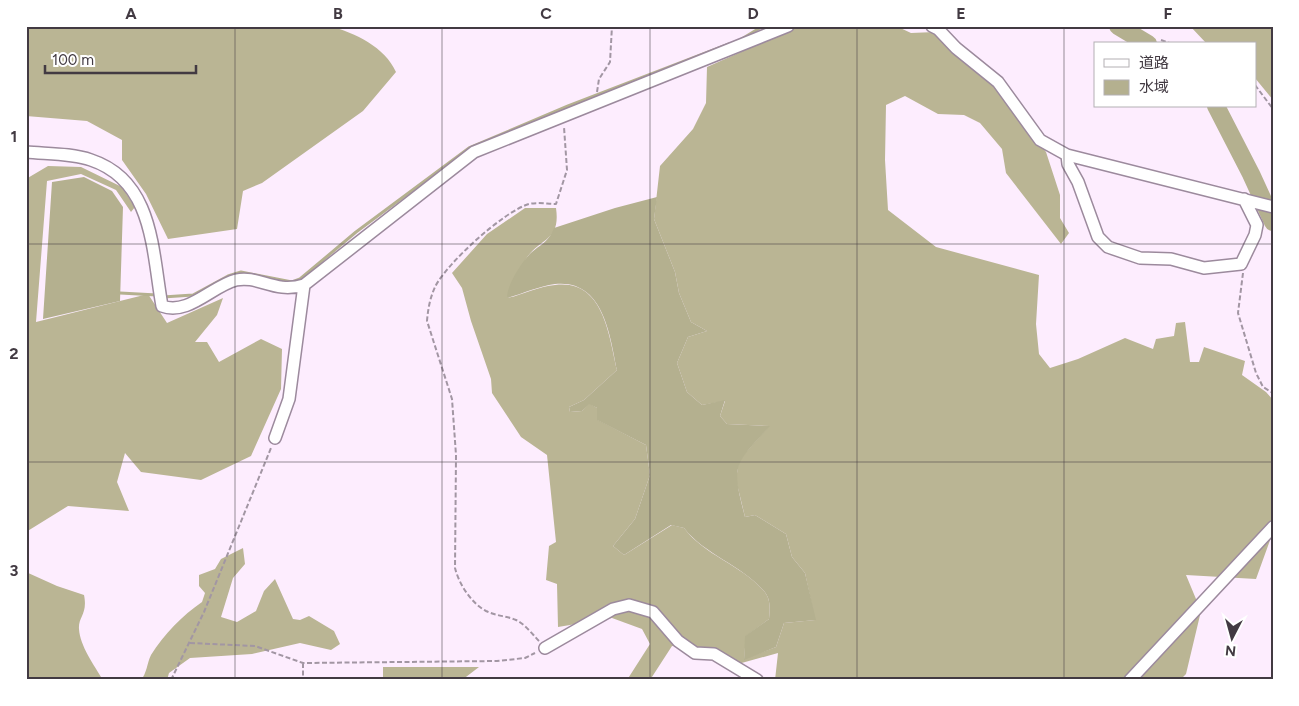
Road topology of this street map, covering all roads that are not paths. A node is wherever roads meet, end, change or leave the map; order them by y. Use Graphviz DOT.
graph roads {
  1 [pos="788,26"];
  2 [pos="932,26"];
  3 [pos="26,152"];
  4 [pos="1067,155"];
  5 [pos="1248,200"];
  6 [pos="1273,207"];
  7 [pos="304,285"];
  8 [pos="275,438"];
  9 [pos="1273,527"];
  10 [pos="545,648"];
  11 [pos="757,680"];
  12 [pos="1130,680"];
  1 -- 7 [label="street"];
  2 -- 4 [label="street"];
  3 -- 7 [label="street"];
  4 -- 5 [label="street"];
  4 -- 5 [label="street"];
  5 -- 6 [label="street"];
  7 -- 8 [label="street"];
  9 -- 12 [label="street"];
  10 -- 11 [label="street"];
}
